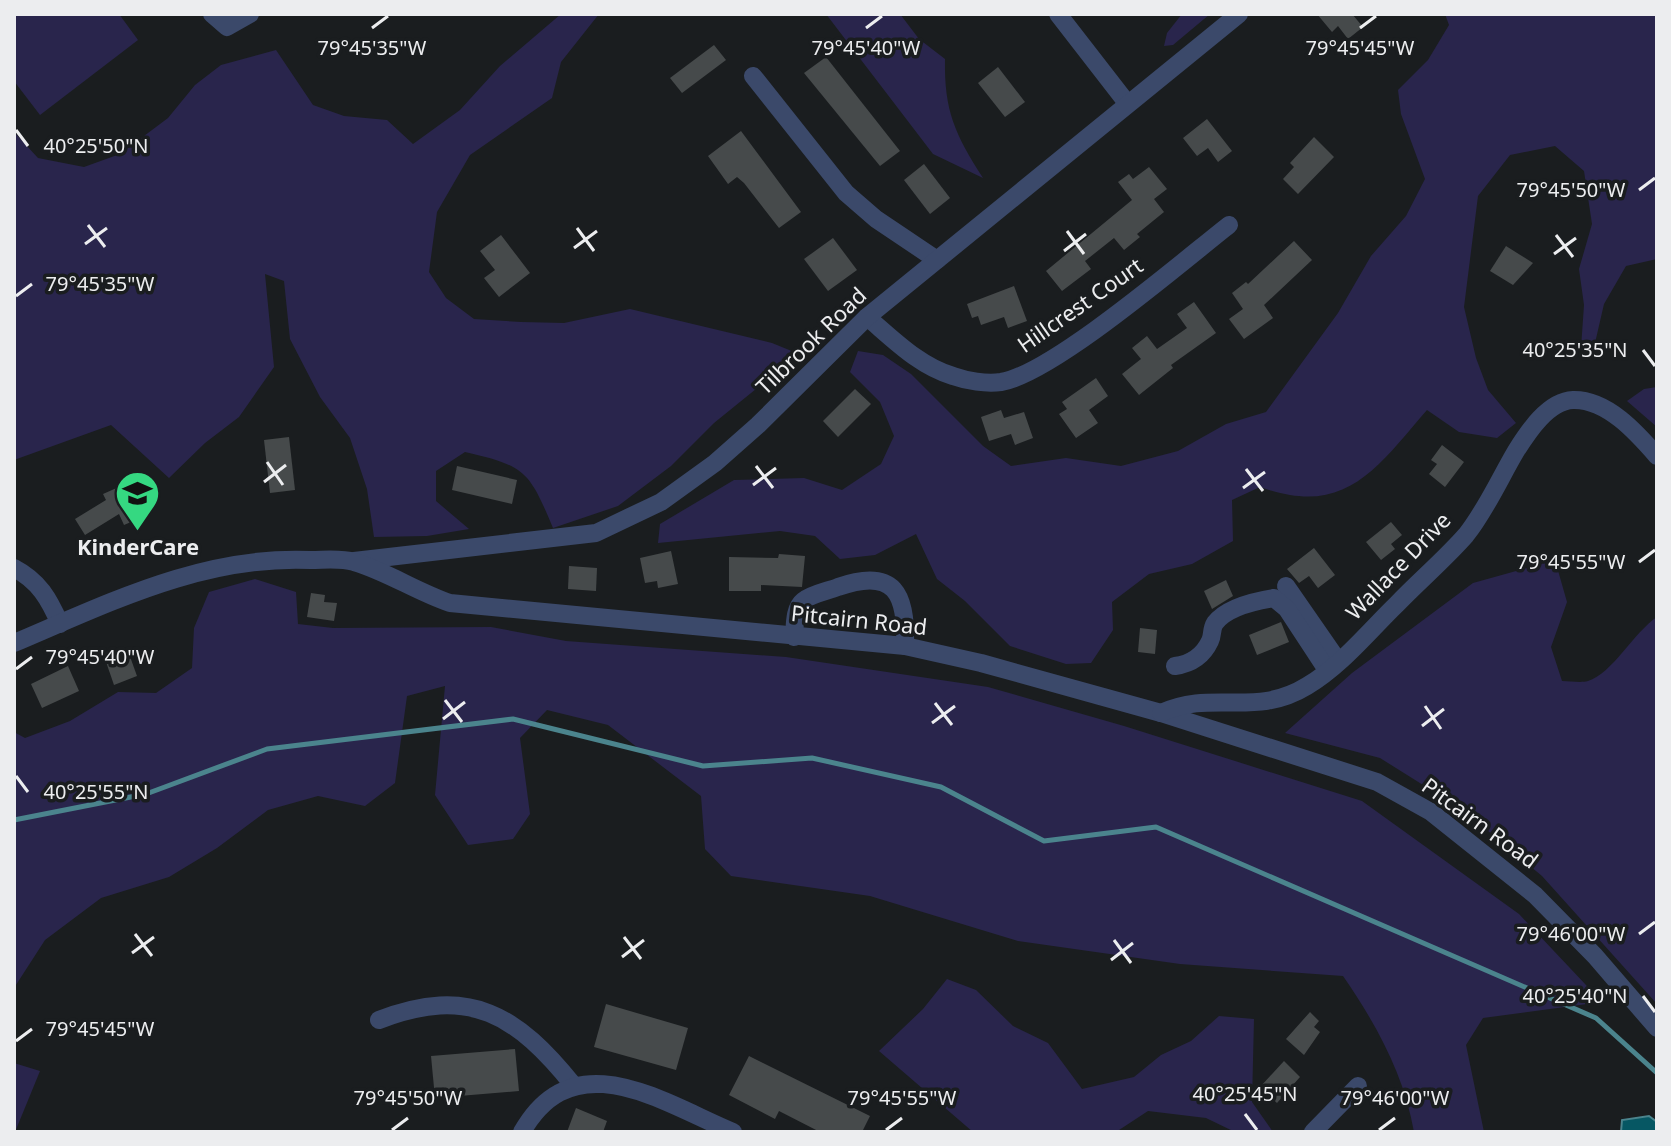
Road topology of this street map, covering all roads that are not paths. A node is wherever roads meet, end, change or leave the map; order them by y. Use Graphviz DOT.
graph roads {
  1 [pos="212,14"];
  2 [pos="250,14"];
  3 [pos="1058,14"];
  4 [pos="1239,14"];
  5 [pos="753,76"];
  6 [pos="1127,103"];
  7 [pos="1229,225"];
  8 [pos="937,260"];
  9 [pos="867,317"];
  10 [pos="1657,456"];
  11 [pos="353,561"];
  12 [pos="14,568"];
  13 [pos="1286,586"];
  14 [pos="60,624"];
  15 [pos="794,637"];
  16 [pos="14,643"];
  17 [pos="905,646"];
  18 [pos="1175,666"];
  19 [pos="1332,666"];
  20 [pos="1161,713"];
  21 [pos="379,1020"];
  22 [pos="1657,1028"];
  23 [pos="574,1086"];
  24 [pos="1358,1086"];
  25 [pos="522,1132"];
  26 [pos="733,1132"];
  27 [pos="1313,1132"];
  1 -- 2 [label="street"];
  3 -- 6 [label="street"];
  4 -- 6 [label="street, Tilbrook Road"];
  5 -- 8 [label="street"];
  6 -- 8 [label="street, Tilbrook Road"];
  7 -- 9 [label="street, Hillcrest Court"];
  8 -- 9 [label="street, Tilbrook Road"];
  9 -- 11 [label="street, Tilbrook Road"];
  10 -- 19 [label="street, Wallace Drive"];
  11 -- 14 [label="street, Pitcairn Road"];
  11 -- 15 [label="street, Pitcairn Road"];
  12 -- 14 [label="street"];
  13 -- 19 [label="street"];
  14 -- 16 [label="street, Pitcairn Road"];
  15 -- 17 [label="street, Pitcairn Road"];
  15 -- 17 [label="street"];
  17 -- 20 [label="street, Pitcairn Road"];
  18 -- 19 [label="street"];
  19 -- 20 [label="street, Wallace Drive"];
  20 -- 22 [label="street, Pitcairn Road"];
  21 -- 23 [label="street"];
  23 -- 25 [label="street"];
  23 -- 26 [label="street"];
  24 -- 27 [label="street"];
}
